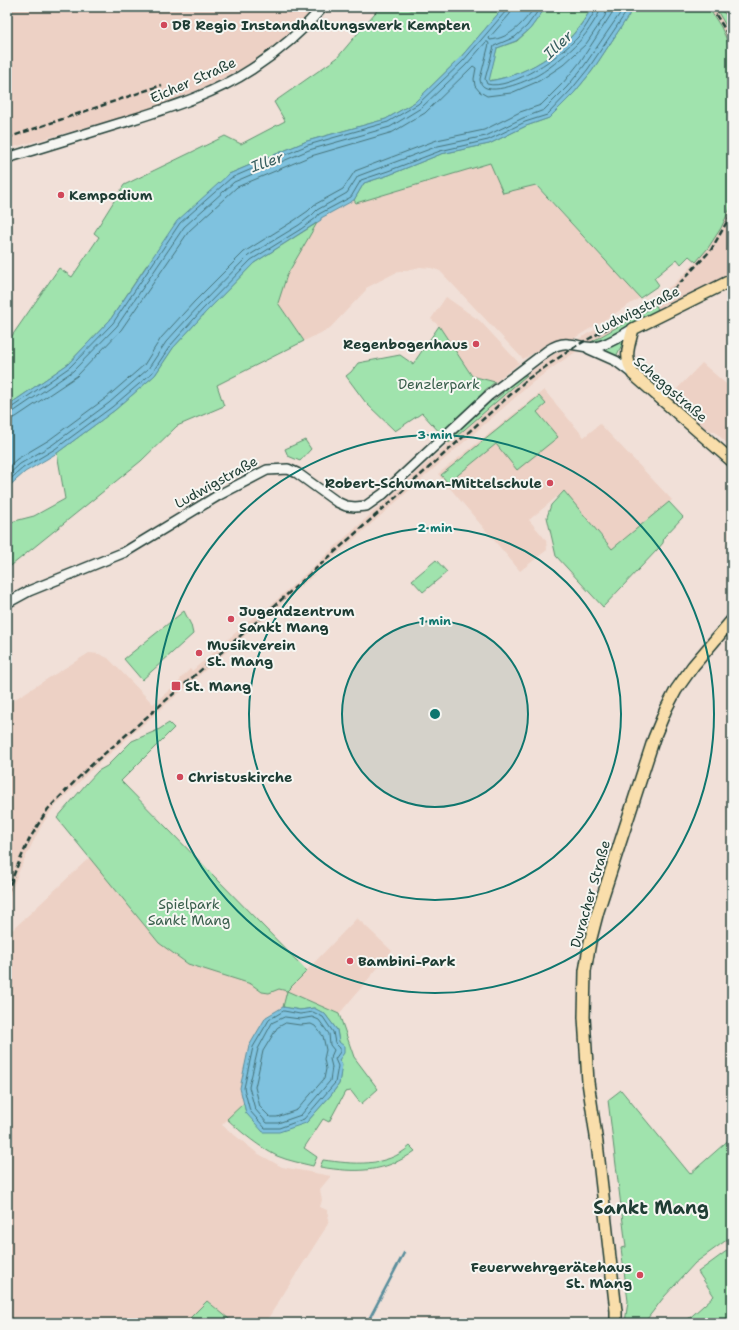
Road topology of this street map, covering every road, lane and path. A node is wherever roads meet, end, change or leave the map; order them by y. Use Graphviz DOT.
graph roads {
  1 [pos="324,7"];
  2 [pos="7,158"];
  3 [pos="732,280"];
  4 [pos="633,329"];
  5 [pos="586,348"];
  6 [pos="633,374"];
  7 [pos="732,461"];
  8 [pos="7,603"];
  9 [pos="732,620"];
  10 [pos="616,1319"];
  1 -- 2 [label="street, Eicher Straße"];
  3 -- 4 [label="main road, Ludwigstraße"];
  4 -- 5 [label="street, Ludwigstraße"];
  4 -- 6 [label="main road"];
  5 -- 6 [label="street, Scheggstraße"];
  5 -- 8 [label="street, Ludwigstraße"];
  6 -- 7 [label="main road, Scheggstraße"];
  9 -- 10 [label="main road, Duracher Straße"];
}
